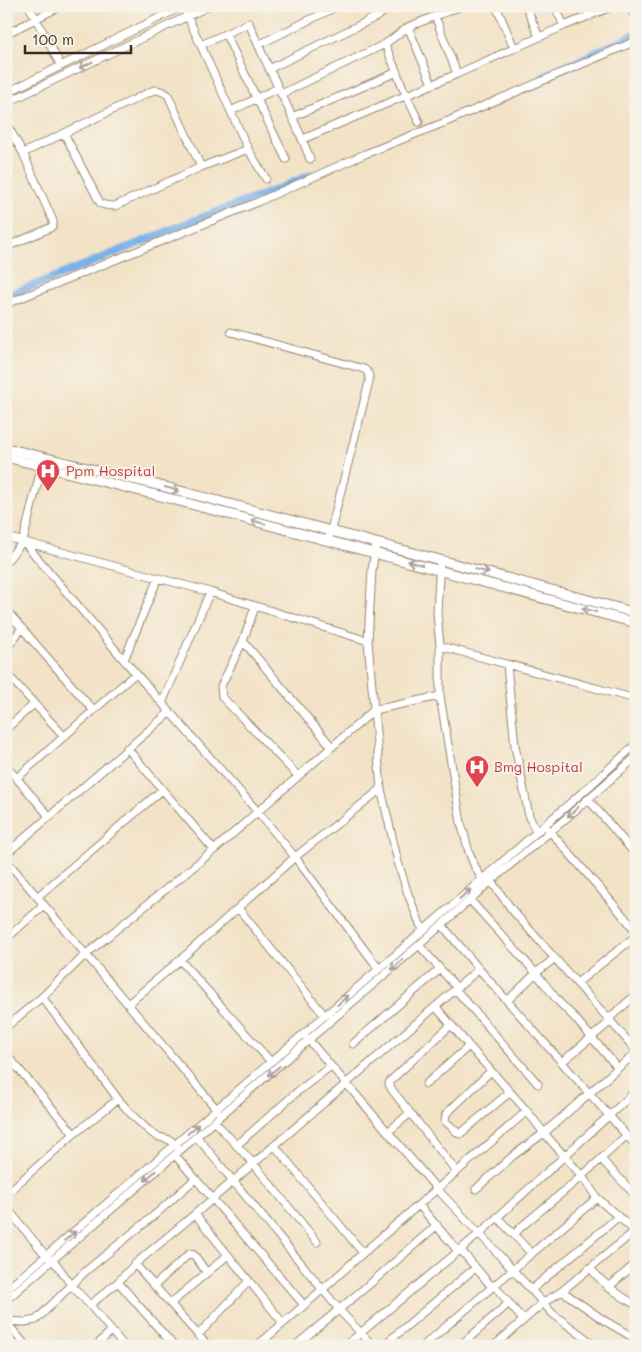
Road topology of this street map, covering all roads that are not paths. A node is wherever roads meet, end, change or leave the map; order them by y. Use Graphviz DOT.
graph roads {
  1 [pos="29,6"];
  2 [pos="61,6"];
  3 [pos="182,6"];
  4 [pos="208,6"];
  5 [pos="338,6"];
  6 [pos="392,6"];
  7 [pos="462,6"];
  8 [pos="496,6"];
  9 [pos="526,6"];
  10 [pos="555,6"];
  11 [pos="586,6"];
  12 [pos="613,6"];
  13 [pos="629,6"];
  14 [pos="188,16"];
  15 [pos="435,16"];
  16 [pos="590,16"];
  17 [pos="636,16"];
  18 [pos="35,19"];
  19 [pos="564,26"];
  20 [pos="408,27"];
  21 [pos="6,34"];
  22 [pos="226,35"];
  23 [pos="539,37"];
  24 [pos="636,42"];
  25 [pos="385,44"];
  26 [pos="258,45"];
  27 [pos="201,46"];
  28 [pos="514,48"];
  29 [pos="61,66"];
  30 [pos="269,69"];
  31 [pos="396,72"];
  32 [pos="457,74"];
  33 [pos="432,84"];
  34 [pos="279,91"];
  35 [pos="6,93"];
  36 [pos="406,95"];
  37 [pos="257,98"];
  38 [pos="6,103"];
  39 [pos="231,111"];
  40 [pos="292,117"];
  41 [pos="419,122"];
  42 [pos="6,123"];
  43 [pos="64,133"];
  44 [pos="303,139"];
  45 [pos="248,149"];
  46 [pos="23,153"];
  47 [pos="286,159"];
  48 [pos="310,159"];
  49 [pos="201,167"];
  50 [pos="266,179"];
  51 [pos="6,247"];
  52 [pos="6,304"];
  53 [pos="231,332"];
  54 [pos="6,448"];
  55 [pos="6,456"];
  56 [pos="43,461"];
  57 [pos="330,531"];
  58 [pos="6,537"];
  59 [pos="23,541"];
  60 [pos="328,541"];
  61 [pos="376,548"];
  62 [pos="440,560"];
  63 [pos="6,562"];
  64 [pos="439,570"];
  65 [pos="158,578"];
  66 [pos="210,592"];
  67 [pos="256,607"];
  68 [pos="6,610"];
  69 [pos="636,613"];
  70 [pos="636,623"];
  71 [pos="22,628"];
  72 [pos="243,641"];
  73 [pos="368,641"];
  74 [pos="440,646"];
  75 [pos="6,649"];
  76 [pos="124,660"];
  77 [pos="508,665"];
  78 [pos="6,673"];
  79 [pos="136,673"];
  80 [pos="440,696"];
  81 [pos="636,699"];
  82 [pos="162,703"];
  83 [pos="34,704"];
  84 [pos="94,710"];
  85 [pos="374,710"];
  86 [pos="170,712"];
  87 [pos="6,729"];
  88 [pos="64,736"];
  89 [pos="332,747"];
  90 [pos="635,747"];
  91 [pos="127,748"];
  92 [pos="636,757"];
  93 [pos="6,766"];
  94 [pos="298,776"];
  95 [pos="17,778"];
  96 [pos="381,789"];
  97 [pos="162,790"];
  98 [pos="588,799"];
  99 [pos="258,812"];
  100 [pos="50,817"];
  101 [pos="544,825"];
  102 [pos="537,831"];
  103 [pos="550,832"];
  104 [pos="214,850"];
  105 [pos="6,854"];
  106 [pos="636,855"];
  107 [pos="295,857"];
  108 [pos="6,860"];
  109 [pos="482,878"];
  110 [pos="491,881"];
  111 [pos="37,897"];
  112 [pos="470,900"];
  113 [pos="44,905"];
  114 [pos="238,908"];
  115 [pos="431,923"];
  116 [pos="440,927"];
  117 [pos="424,930"];
  118 [pos="636,931"];
  119 [pos="636,936"];
  120 [pos="6,938"];
  121 [pos="419,945"];
  122 [pos="86,955"];
  123 [pos="555,958"];
  124 [pos="180,960"];
  125 [pos="379,969"];
  126 [pos="440,969"];
  127 [pos="479,969"];
  128 [pos="536,973"];
  129 [pos="577,983"];
  130 [pos="456,989"];
  131 [pos="636,995"];
  132 [pos="42,997"];
  133 [pos="508,1000"];
  134 [pos="128,1004"];
  135 [pos="436,1007"];
  136 [pos="324,1016"];
  137 [pos="609,1020"];
  138 [pos="452,1025"];
  139 [pos="6,1027"];
  140 [pos="303,1034"];
  141 [pos="592,1037"];
  142 [pos="309,1041"];
  143 [pos="352,1044"];
  144 [pos="469,1046"];
  145 [pos="636,1051"];
  146 [pos="6,1054"];
  147 [pos="271,1062"];
  148 [pos="562,1062"];
  149 [pos="331,1066"];
  150 [pos="618,1068"];
  151 [pos="491,1071"];
  152 [pos="347,1084"];
  153 [pos="426,1084"];
  154 [pos="538,1084"];
  155 [pos="636,1091"];
  156 [pos="510,1092"];
  157 [pos="590,1094"];
  158 [pos="118,1099"];
  159 [pos="216,1109"];
  160 [pos="527,1111"];
  161 [pos="410,1113"];
  162 [pos="222,1115"];
  163 [pos="608,1115"];
  164 [pos="214,1121"];
  165 [pos="388,1132"];
  166 [pos="544,1133"];
  167 [pos="74,1134"];
  168 [pos="197,1136"];
  169 [pos="626,1136"];
  170 [pos="237,1145"];
  171 [pos="274,1145"];
  172 [pos="636,1146"];
  173 [pos="177,1150"];
  174 [pos="565,1156"];
  175 [pos="601,1159"];
  176 [pos="253,1163"];
  177 [pos="456,1172"];
  178 [pos="582,1176"];
  179 [pos="195,1179"];
  180 [pos="233,1180"];
  181 [pos="437,1189"];
  182 [pos="476,1189"];
  183 [pos="6,1194"];
  184 [pos="636,1196"];
  185 [pos="597,1198"];
  186 [pos="212,1199"];
  187 [pos="419,1205"];
  188 [pos="6,1207"];
  189 [pos="195,1214"];
  190 [pos="618,1216"];
  191 [pos="497,1217"];
  192 [pos="437,1225"];
  193 [pos="635,1231"];
  194 [pos="479,1234"];
  195 [pos="514,1235"];
  196 [pos="317,1242"];
  197 [pos="459,1250"];
  198 [pos="362,1253"];
  199 [pos="532,1254"];
  200 [pos="228,1255"];
  201 [pos="50,1258"];
  202 [pos="636,1263"];
  203 [pos="135,1264"];
  204 [pos="475,1268"];
  205 [pos="590,1268"];
  206 [pos="512,1270"];
  207 [pos="207,1273"];
  208 [pos="249,1281"];
  209 [pos="118,1282"];
  210 [pos="154,1285"];
  211 [pos="72,1286"];
  212 [pos="493,1286"];
  213 [pos="608,1288"];
  214 [pos="323,1289"];
  215 [pos="6,1290"];
  216 [pos="531,1290"];
  217 [pos="562,1291"];
  218 [pos="6,1300"];
  219 [pos="509,1303"];
  220 [pos="543,1303"];
  221 [pos="171,1304"];
  222 [pos="90,1305"];
  223 [pos="304,1305"];
  224 [pos="636,1305"];
  225 [pos="338,1309"];
  226 [pos="523,1320"];
  227 [pos="6,1322"];
  228 [pos="283,1323"];
  229 [pos="111,1331"];
  230 [pos="360,1333"];
  231 [pos="198,1335"];
  232 [pos="636,1339"];
  233 [pos="26,1346"];
  234 [pos="96,1346"];
  235 [pos="124,1346"];
  236 [pos="174,1346"];
  237 [pos="208,1346"];
  238 [pos="257,1346"];
  239 [pos="295,1346"];
  240 [pos="345,1346"];
  241 [pos="373,1346"];
  242 [pos="383,1346"];
  243 [pos="423,1346"];
  244 [pos="460,1346"];
  245 [pos="494,1346"];
  246 [pos="596,1346"];
  1 -- 18 [label="street"];
  2 -- 18 [label="street"];
  3 -- 14 [label="street"];
  3 -- 29 [label="street"];
  4 -- 14 [label="street"];
  5 -- 26 [label="street"];
  6 -- 30 [label="street"];
  7 -- 15 [label="street"];
  8 -- 28 [label="street"];
  9 -- 23 [label="street"];
  10 -- 19 [label="street"];
  11 -- 16 [label="street"];
  12 -- 16 [label="street"];
  13 -- 17 [label="street"];
  14 -- 27 [label="street"];
  14 -- 38 [label="street, one-way"];
  15 -- 20 [label="street"];
  15 -- 32 [label="street"];
  16 -- 19 [label="street"];
  18 -- 21 [label="street"];
  18 -- 29 [label="street"];
  19 -- 23 [label="street"];
  20 -- 25 [label="street"];
  20 -- 33 [label="street"];
  22 -- 26 [label="street"];
  22 -- 27 [label="street"];
  22 -- 37 [label="street"];
  23 -- 28 [label="street"];
  24 -- 52 [label="street"];
  25 -- 31 [label="street"];
  25 -- 34 [label="street"];
  26 -- 30 [label="street"];
  27 -- 39 [label="street"];
  28 -- 32 [label="street"];
  29 -- 35 [label="street"];
  30 -- 34 [label="street"];
  31 -- 36 [label="street"];
  31 -- 40 [label="street"];
  32 -- 33 [label="street"];
  33 -- 36 [label="street"];
  34 -- 37 [label="street"];
  34 -- 40 [label="street"];
  36 -- 41 [label="street"];
  36 -- 44 [label="street"];
  37 -- 39 [label="street"];
  37 -- 47 [label="street"];
  39 -- 45 [label="street"];
  40 -- 44 [label="street"];
  42 -- 46 [label="street"];
  43 -- 46 [label="street"];
  43 -- 49 [label="street"];
  43 -- 49 [label="street"];
  44 -- 48 [label="street"];
  45 -- 49 [label="street"];
  45 -- 50 [label="street"];
  46 -- 51 [label="street"];
  53 -- 57 [label="street"];
  54 -- 56 [label="main road"];
  55 -- 56 [label="main road"];
  56 -- 57 [label="main road, one-way"];
  56 -- 59 [label="street"];
  60 -- 56 [label="main road, one-way"];
  57 -- 60 [label="street"];
  57 -- 61 [label="main road"];
  58 -- 59 [label="street"];
  59 -- 63 [label="street"];
  59 -- 65 [label="street"];
  59 -- 76 [label="street"];
  60 -- 61 [label="main road"];
  61 -- 62 [label="main road"];
  64 -- 61 [label="main road, one-way"];
  61 -- 73 [label="street"];
  62 -- 64 [label="street"];
  62 -- 69 [label="main road, one-way"];
  70 -- 64 [label="main road, one-way"];
  64 -- 74 [label="street"];
  65 -- 66 [label="street"];
  65 -- 76 [label="street"];
  66 -- 67 [label="street"];
  66 -- 82 [label="street"];
  67 -- 72 [label="street"];
  67 -- 73 [label="street"];
  68 -- 71 [label="street"];
  71 -- 75 [label="street"];
  71 -- 84 [label="street"];
  72 -- 89 [label="street"];
  72 -- 94 [label="street"];
  73 -- 85 [label="street"];
  74 -- 77 [label="street"];
  74 -- 80 [label="street"];
  76 -- 79 [label="street"];
  77 -- 81 [label="street"];
  77 -- 102 [label="street"];
  78 -- 83 [label="street"];
  79 -- 82 [label="street"];
  79 -- 84 [label="street"];
  80 -- 85 [label="street"];
  80 -- 109 [label="street"];
  82 -- 86 [label="street"];
  83 -- 87 [label="street"];
  83 -- 88 [label="street"];
  84 -- 88 [label="street"];
  85 -- 89 [label="street"];
  85 -- 96 [label="street"];
  86 -- 91 [label="street"];
  86 -- 99 [label="street"];
  88 -- 95 [label="street"];
  89 -- 94 [label="street"];
  90 -- 101 [label="street"];
  91 -- 97 [label="street"];
  91 -- 100 [label="street"];
  92 -- 98 [label="street"];
  93 -- 95 [label="street"];
  94 -- 99 [label="street"];
  95 -- 100 [label="street"];
  96 -- 107 [label="street"];
  96 -- 117 [label="street"];
  97 -- 104 [label="street"];
  97 -- 111 [label="street"];
  98 -- 103 [label="street, one-way"];
  98 -- 106 [label="street"];
  99 -- 104 [label="street"];
  99 -- 107 [label="street"];
  100 -- 105 [label="street"];
  101 -- 102 [label="street"];
  101 -- 103 [label="street"];
  102 -- 109 [label="street"];
  103 -- 110 [label="street"];
  103 -- 118 [label="street"];
  104 -- 122 [label="street"];
  107 -- 114 [label="street"];
  107 -- 125 [label="street"];
  108 -- 111 [label="street"];
  115 -- 109 [label="street, one-way"];
  110 -- 112 [label="street"];
  110 -- 123 [label="street"];
  111 -- 113 [label="street"];
  112 -- 116 [label="street"];
  112 -- 128 [label="street"];
  113 -- 120 [label="street"];
  113 -- 122 [label="street"];
  114 -- 124 [label="street"];
  114 -- 136 [label="street"];
  115 -- 116 [label="street"];
  115 -- 117 [label="street"];
  116 -- 121 [label="street"];
  116 -- 127 [label="street"];
  117 -- 125 [label="street"];
  119 -- 129 [label="street"];
  121 -- 126 [label="street"];
  121 -- 142 [label="street, one-way"];
  122 -- 132 [label="street"];
  122 -- 134 [label="street"];
  123 -- 128 [label="street"];
  123 -- 129 [label="street"];
  124 -- 134 [label="street"];
  124 -- 147 [label="street"];
  136 -- 125 [label="street, one-way"];
  126 -- 130 [label="street"];
  126 -- 143 [label="street"];
  127 -- 130 [label="street"];
  127 -- 133 [label="street"];
  128 -- 133 [label="street"];
  128 -- 141 [label="street"];
  129 -- 137 [label="street"];
  130 -- 135 [label="street"];
  130 -- 154 [label="street"];
  131 -- 137 [label="street"];
  132 -- 139 [label="street"];
  132 -- 158 [label="street"];
  133 -- 148 [label="street"];
  134 -- 159 [label="street"];
  135 -- 138 [label="street"];
  135 -- 152 [label="street"];
  136 -- 140 [label="street"];
  137 -- 141 [label="street"];
  137 -- 145 [label="street"];
  138 -- 144 [label="street"];
  138 -- 161 [label="street"];
  140 -- 142 [label="street"];
  140 -- 147 [label="street"];
  141 -- 148 [label="street"];
  141 -- 150 [label="street"];
  142 -- 149 [label="street"];
  142 -- 162 [label="street, one-way"];
  144 -- 151 [label="street"];
  144 -- 153 [label="street"];
  145 -- 150 [label="street"];
  146 -- 167 [label="street"];
  147 -- 159 [label="street"];
  148 -- 157 [label="street"];
  149 -- 152 [label="street"];
  149 -- 170 [label="street"];
  150 -- 157 [label="street"];
  151 -- 156 [label="street"];
  151 -- 156 [label="street"];
  152 -- 165 [label="street"];
  152 -- 171 [label="street"];
  155 -- 163 [label="street"];
  156 -- 160 [label="street"];
  157 -- 163 [label="street"];
  157 -- 166 [label="street"];
  158 -- 167 [label="street"];
  158 -- 173 [label="street"];
  159 -- 162 [label="street"];
  173 -- 159 [label="street, one-way"];
  160 -- 166 [label="street"];
  160 -- 177 [label="street"];
  161 -- 165 [label="street"];
  161 -- 177 [label="street"];
  162 -- 164 [label="street"];
  163 -- 169 [label="street"];
  163 -- 174 [label="street"];
  164 -- 168 [label="street"];
  164 -- 170 [label="street"];
  165 -- 181 [label="street"];
  166 -- 174 [label="street"];
  166 -- 182 [label="street"];
  167 -- 183 [label="street"];
  168 -- 173 [label="street"];
  168 -- 180 [label="street"];
  169 -- 172 [label="street"];
  169 -- 175 [label="street"];
  170 -- 176 [label="street"];
  171 -- 176 [label="street"];
  171 -- 198 [label="street"];
  173 -- 179 [label="street"];
  173 -- 201 [label="street"];
  174 -- 178 [label="street"];
  174 -- 191 [label="street"];
  175 -- 178 [label="street"];
  175 -- 184 [label="street"];
  176 -- 180 [label="street"];
  176 -- 196 [label="street"];
  177 -- 181 [label="street"];
  178 -- 185 [label="street"];
  178 -- 195 [label="street"];
  179 -- 186 [label="street"];
  179 -- 211 [label="street"];
  180 -- 186 [label="street"];
  180 -- 214 [label="street"];
  181 -- 187 [label="street"];
  181 -- 194 [label="street"];
  185 -- 190 [label="street"];
  185 -- 199 [label="street"];
  186 -- 189 [label="street"];
  186 -- 223 [label="street"];
  187 -- 192 [label="street"];
  187 -- 198 [label="street"];
  188 -- 201 [label="street"];
  189 -- 200 [label="street"];
  189 -- 203 [label="street"];
  190 -- 193 [label="street"];
  190 -- 216 [label="street"];
  191 -- 194 [label="street"];
  191 -- 195 [label="street"];
  192 -- 197 [label="street"];
  192 -- 225 [label="street"];
  193 -- 205 [label="street"];
  194 -- 197 [label="street"];
  194 -- 206 [label="street"];
  195 -- 199 [label="street"];
  197 -- 204 [label="street"];
  197 -- 230 [label="street"];
  198 -- 214 [label="street"];
  199 -- 206 [label="street"];
  200 -- 207 [label="street"];
  200 -- 208 [label="street"];
  201 -- 211 [label="street"];
  201 -- 215 [label="street"];
  201 -- 218 [label="street"];
  202 -- 213 [label="street"];
  203 -- 209 [label="street"];
  203 -- 210 [label="street"];
  204 -- 212 [label="street"];
  204 -- 242 [label="street"];
  205 -- 213 [label="street"];
  205 -- 217 [label="street"];
  206 -- 212 [label="street"];
  206 -- 216 [label="street"];
  207 -- 210 [label="street"];
  207 -- 221 [label="street"];
  208 -- 228 [label="street"];
  208 -- 231 [label="street"];
  209 -- 222 [label="street"];
  209 -- 236 [label="street"];
  210 -- 221 [label="street"];
  211 -- 222 [label="street"];
  211 -- 227 [label="street"];
  212 -- 219 [label="street"];
  212 -- 243 [label="street"];
  213 -- 224 [label="street"];
  214 -- 223 [label="street"];
  214 -- 225 [label="street"];
  216 -- 220 [label="street"];
  217 -- 220 [label="street"];
  217 -- 232 [label="street"];
  219 -- 226 [label="street"];
  219 -- 244 [label="street"];
  220 -- 226 [label="street"];
  220 -- 246 [label="street"];
  221 -- 231 [label="street"];
  222 -- 229 [label="street"];
  223 -- 228 [label="street"];
  225 -- 230 [label="street"];
  225 -- 239 [label="street"];
  226 -- 245 [label="street"];
  227 -- 233 [label="street"];
  228 -- 238 [label="street"];
  229 -- 234 [label="street"];
  229 -- 235 [label="street"];
  230 -- 240 [label="street"];
  230 -- 241 [label="street"];
  231 -- 237 [label="street"];
}
